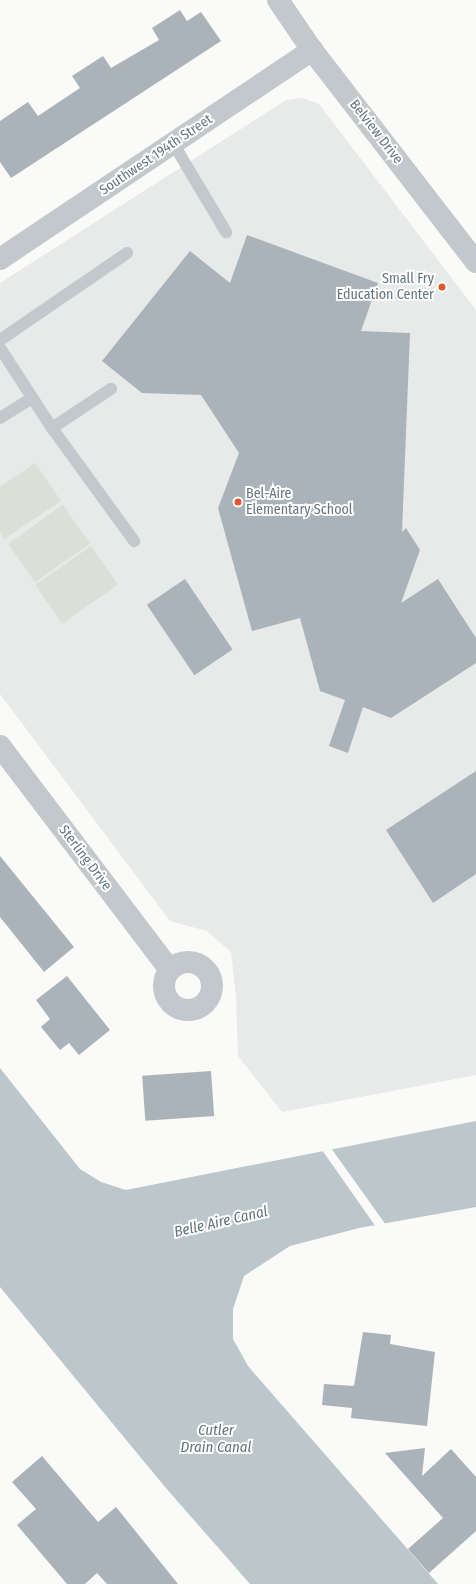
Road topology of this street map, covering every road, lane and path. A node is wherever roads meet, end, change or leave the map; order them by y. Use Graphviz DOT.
graph roads {
  1 [pos="278,0"];
  2 [pos="312,50"];
  3 [pos="173,143"];
  4 [pos="226,232"];
  5 [pos="127,253"];
  6 [pos="0,259"];
  7 [pos="476,262"];
  8 [pos="0,340"];
  9 [pos="0,348"];
  10 [pos="112,388"];
  11 [pos="32,398"];
  12 [pos="0,418"];
  13 [pos="52,428"];
  14 [pos="134,541"];
  15 [pos="0,746"];
  16 [pos="170,970"];
  1 -- 2 [label="street, Belview Drive"];
  2 -- 3 [label="street, Southwest 194th Street"];
  2 -- 7 [label="street, Belview Drive"];
  3 -- 4 [label="lane"];
  3 -- 6 [label="street, Southwest 194th Street"];
  5 -- 8 [label="lane"];
  9 -- 11 [label="lane"];
  10 -- 13 [label="lane"];
  11 -- 12 [label="lane"];
  11 -- 13 [label="lane"];
  13 -- 14 [label="lane"];
  15 -- 16 [label="street, Sterling Drive"];
}
